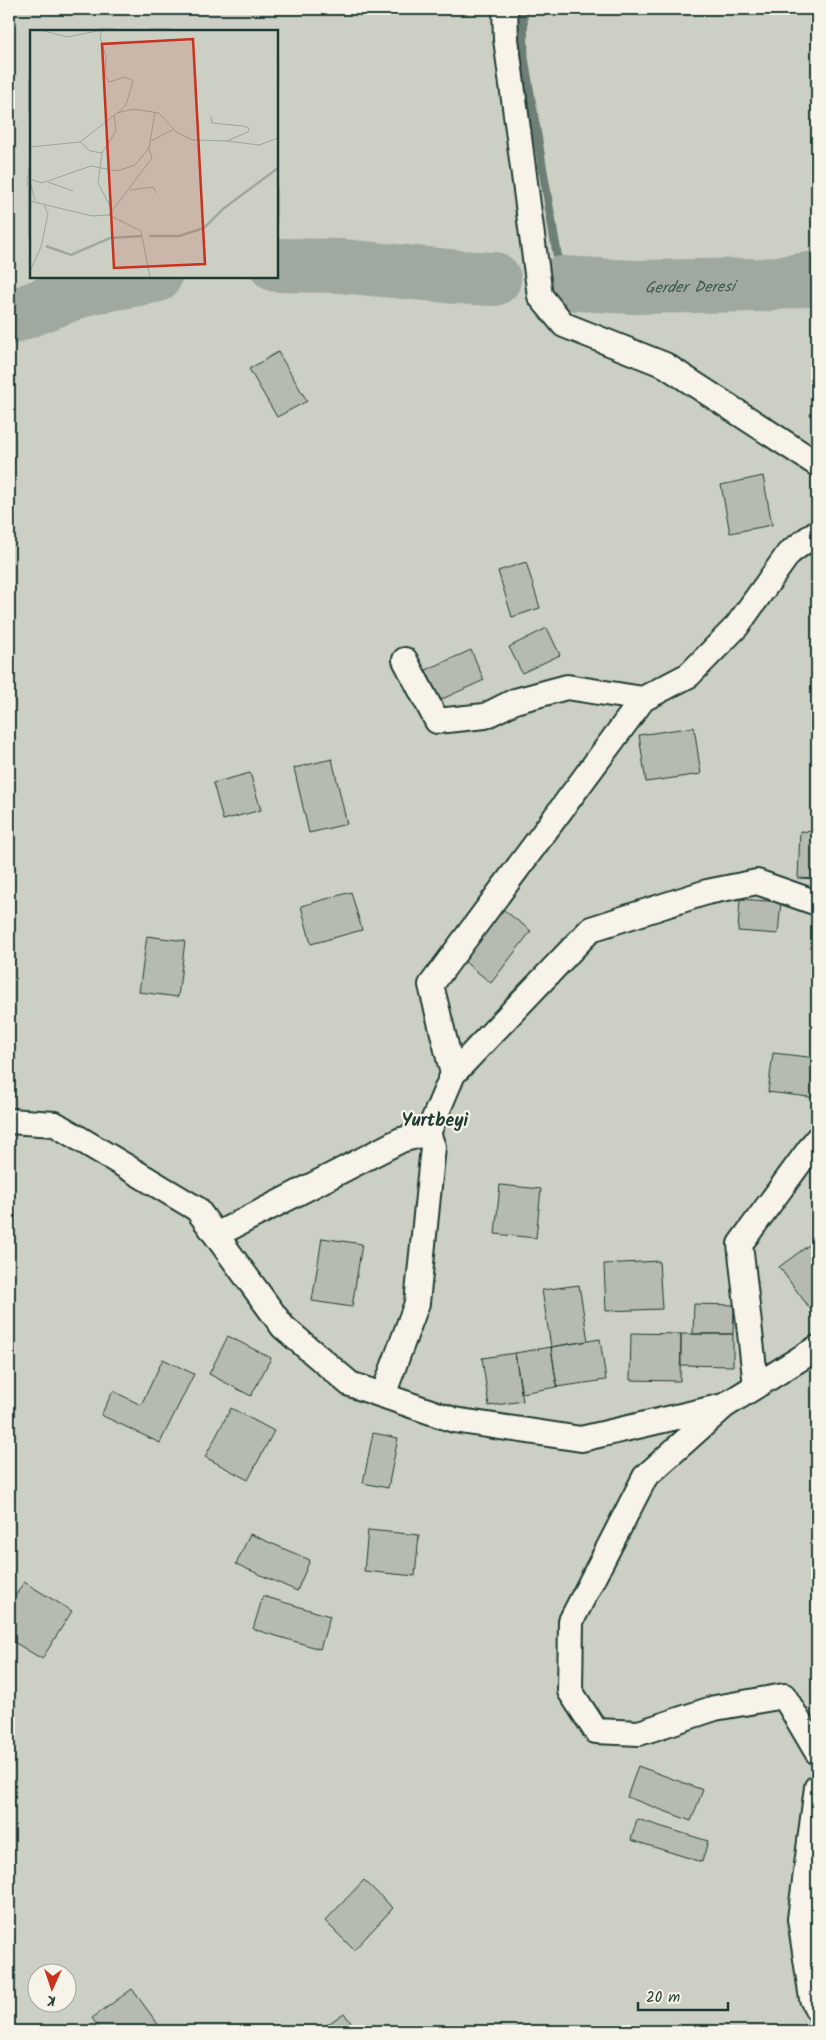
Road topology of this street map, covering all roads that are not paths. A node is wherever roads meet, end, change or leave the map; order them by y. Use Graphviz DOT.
graph roads {
  1 [pos="505,9"];
  2 [pos="817,464"];
  3 [pos="817,532"];
  4 [pos="405,660"];
  5 [pos="643,699"];
  6 [pos="817,902"];
  7 [pos="453,1074"];
  8 [pos="9,1120"];
  9 [pos="428,1133"];
  10 [pos="817,1139"];
  11 [pos="216,1235"];
  12 [pos="817,1348"];
  13 [pos="756,1386"];
  14 [pos="383,1395"];
  15 [pos="724,1406"];
  16 [pos="817,1752"];
  17 [pos="817,1788"];
  18 [pos="817,2009"];
  1 -- 2 [label="street"];
  3 -- 5 [label="street"];
  4 -- 5 [label="street"];
  5 -- 7 [label="street"];
  6 -- 7 [label="street"];
  7 -- 9 [label="street"];
  8 -- 11 [label="street"];
  9 -- 11 [label="street"];
  9 -- 14 [label="street"];
  10 -- 13 [label="street"];
  11 -- 14 [label="street"];
  12 -- 13 [label="street"];
  13 -- 15 [label="street"];
  14 -- 15 [label="street"];
  15 -- 16 [label="street"];
  17 -- 18 [label="street"];
}
